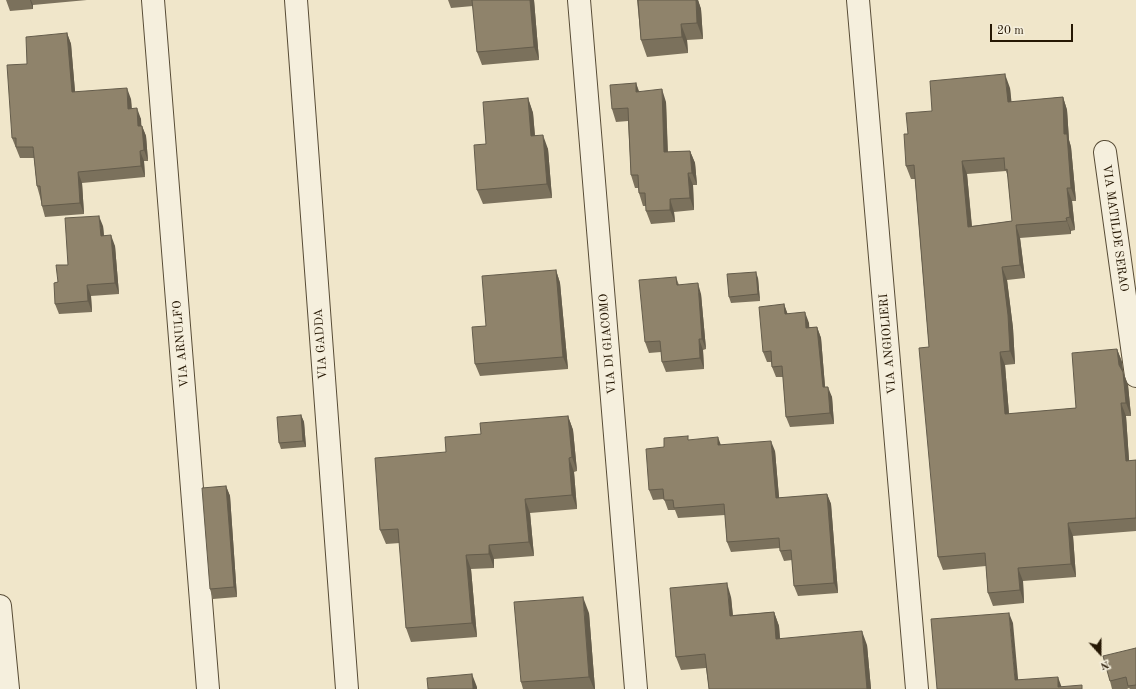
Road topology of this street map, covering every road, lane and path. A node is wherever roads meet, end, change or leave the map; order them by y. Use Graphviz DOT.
graph roads {
  1 [pos="153,0"];
  2 [pos="296,0"];
  3 [pos="580,0"];
  4 [pos="858,0"];
  5 [pos="1105,152"];
  6 [pos="1136,376"];
  7 [pos="0,606"];
  8 [pos="8,689"];
  9 [pos="208,689"];
  10 [pos="347,689"];
  11 [pos="636,689"];
  12 [pos="917,689"];
  1 -- 9 [label="street, VIA ARNULFO"];
  2 -- 10 [label="street, VIA GADDA"];
  3 -- 11 [label="street, VIA DI GIACOMO"];
  4 -- 12 [label="street, VIA ANGIOLIERI"];
  5 -- 6 [label="street, VIA MATILDE SERAO"];
  7 -- 8 [label="street"];
}
